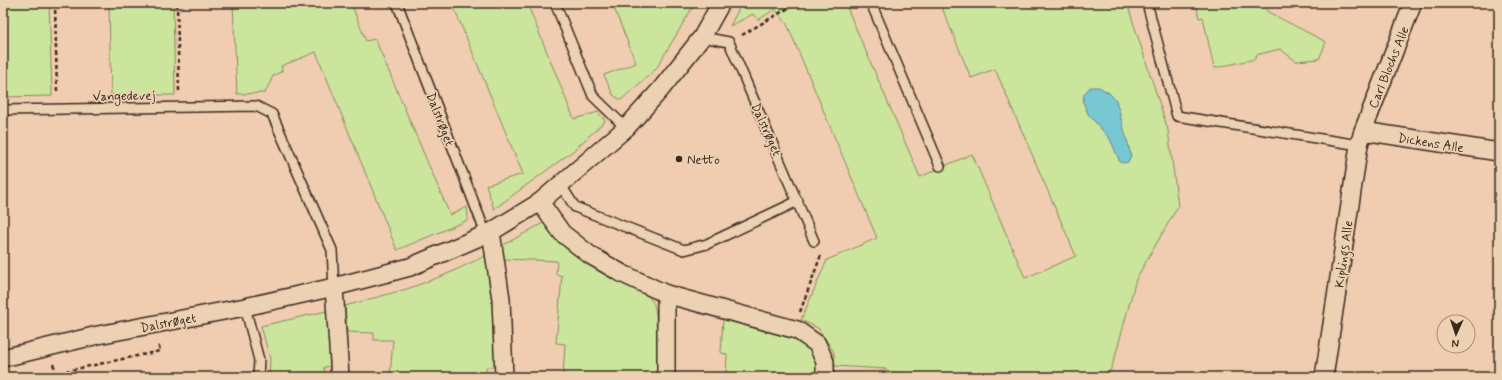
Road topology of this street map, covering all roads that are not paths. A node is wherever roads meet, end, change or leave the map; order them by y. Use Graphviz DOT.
graph roads {
  1 [pos="397,3"];
  2 [pos="555,3"];
  3 [pos="721,3"];
  4 [pos="871,3"];
  5 [pos="1147,3"];
  6 [pos="1413,3"];
  7 [pos="702,37"];
  8 [pos="3,110"];
  9 [pos="626,128"];
  10 [pos="1361,138"];
  11 [pos="1499,152"];
  12 [pos="940,166"];
  13 [pos="560,184"];
  14 [pos="798,201"];
  15 [pos="540,202"];
  16 [pos="488,233"];
  17 [pos="814,241"];
  18 [pos="334,287"];
  19 [pos="666,294"];
  20 [pos="245,307"];
  21 [pos="3,358"];
  22 [pos="258,377"];
  23 [pos="340,377"];
  24 [pos="504,377"];
  25 [pos="666,377"];
  26 [pos="825,377"];
  27 [pos="1324,377"];
  1 -- 16 [label="lane, Dalstrøget"];
  2 -- 9 [label="lane"];
  3 -- 7 [label="street, Dalstrøget"];
  4 -- 12 [label="lane"];
  5 -- 10 [label="lane"];
  6 -- 10 [label="street, Carl Blochs Alle"];
  7 -- 9 [label="street, Dalstrøget"];
  7 -- 14 [label="lane, Dalstrøget"];
  8 -- 18 [label="lane, Vangedevej"];
  9 -- 13 [label="street, Dalstrøget"];
  10 -- 11 [label="street, Dickens Alle"];
  10 -- 27 [label="street, Kiplings Alle"];
  13 -- 14 [label="lane"];
  13 -- 15 [label="street, Dalstrøget"];
  14 -- 17 [label="lane, Dalstrøget"];
  15 -- 16 [label="street, Dalstrøget"];
  15 -- 19 [label="street"];
  16 -- 18 [label="street, Dalstrøget"];
  16 -- 24 [label="street, Dalstrøget"];
  18 -- 20 [label="street, Dalstrøget"];
  18 -- 23 [label="street"];
  19 -- 25 [label="street"];
  19 -- 26 [label="street"];
  20 -- 21 [label="street, Dalstrøget"];
  20 -- 22 [label="lane"];
}
